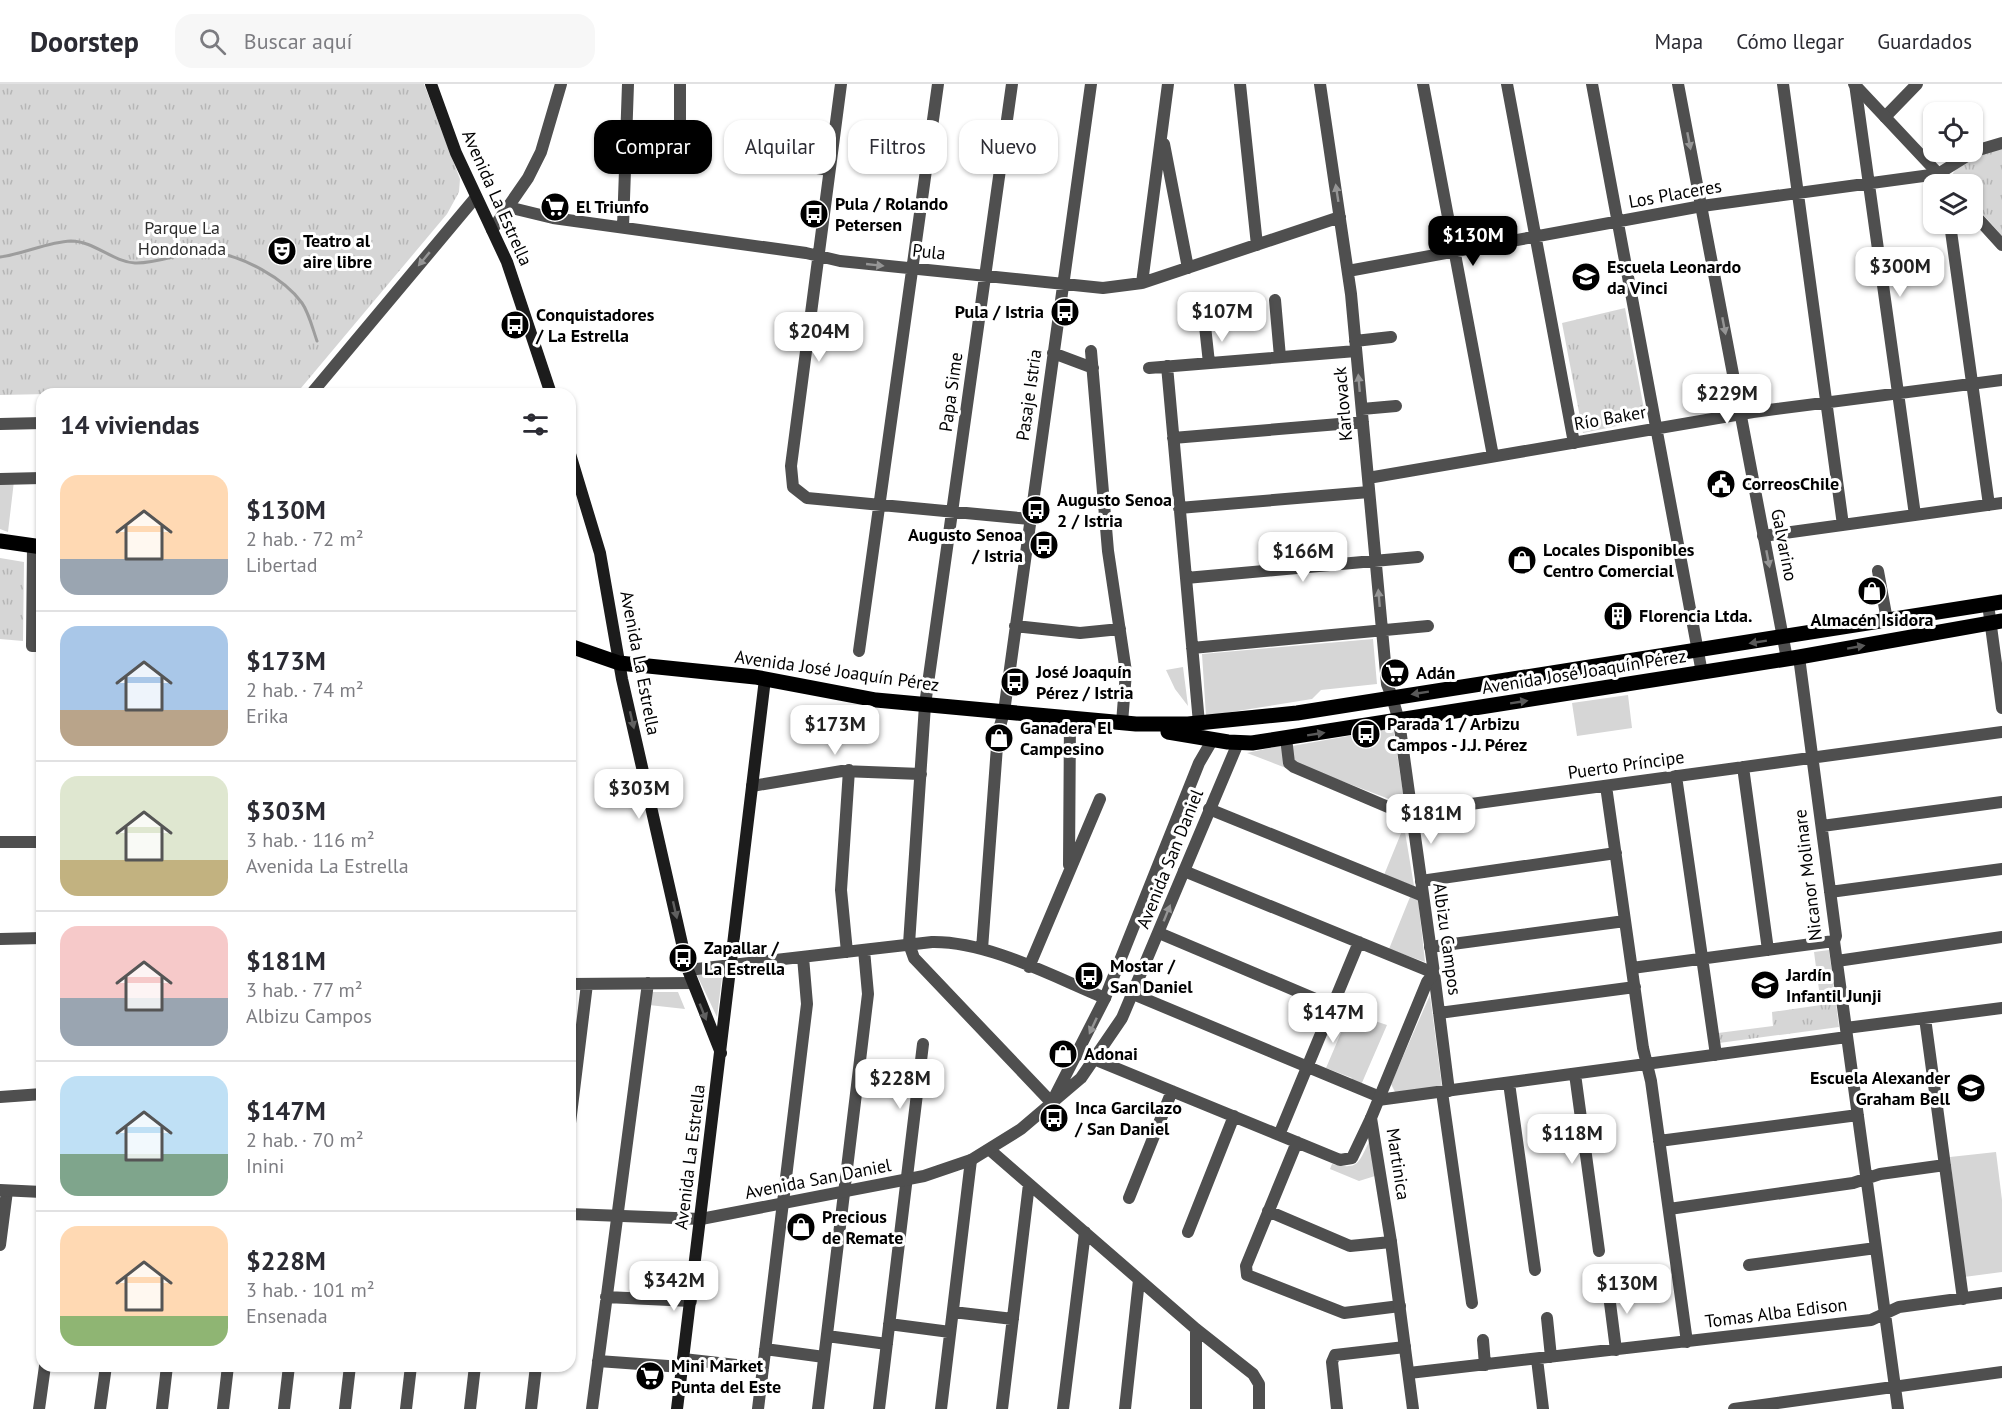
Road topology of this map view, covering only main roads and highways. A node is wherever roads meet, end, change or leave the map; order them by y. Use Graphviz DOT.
graph roads {
  1 [pos="431,84"];
  2 [pos="549,388"];
  3 [pos="576,474"];
  4 [pos="0,541"];
  5 [pos="36,547"];
  6 [pos="1995,603"];
  7 [pos="1996,622"];
  8 [pos="576,648"];
  9 [pos="619,663"];
  10 [pos="1589,667"];
  11 [pos="765,679"];
  12 [pos="1592,690"];
  13 [pos="1293,713"];
  14 [pos="1129,724"];
  15 [pos="1213,739"];
  16 [pos="721,1053"];
  17 [pos="677,1409"];
  1 -- 2 [label="main road, Avenida La Estrella"];
  3 -- 9 [label="main road, Avenida La Estrella"];
  4 -- 5 [label="main road"];
  6 -- 10 [label="main road, Avenida José Joaquín Pérez, one-way"];
  12 -- 7 [label="main road, Avenida José Joaquín Pérez, one-way"];
  8 -- 9 [label="main road, Avenida José Joaquín Pérez"];
  9 -- 11 [label="main road, Avenida José Joaquín Pérez"];
  9 -- 16 [label="main road, Avenida La Estrella, one-way"];
  10 -- 12 [label="main road"];
  10 -- 13 [label="main road, Avenida José Joaquín Pérez, one-way"];
  11 -- 14 [label="main road, Avenida José Joaquín Pérez"];
  11 -- 16 [label="main road, Avenida La Estrella"];
  15 -- 12 [label="main road, Avenida José Joaquín Pérez, one-way"];
  13 -- 14 [label="main road, Avenida José Joaquín Pérez"];
  13 -- 15 [label="main road"];
  14 -- 15 [label="main road, Avenida José Joaquín Pérez"];
  16 -- 17 [label="main road, Avenida La Estrella"];
}
